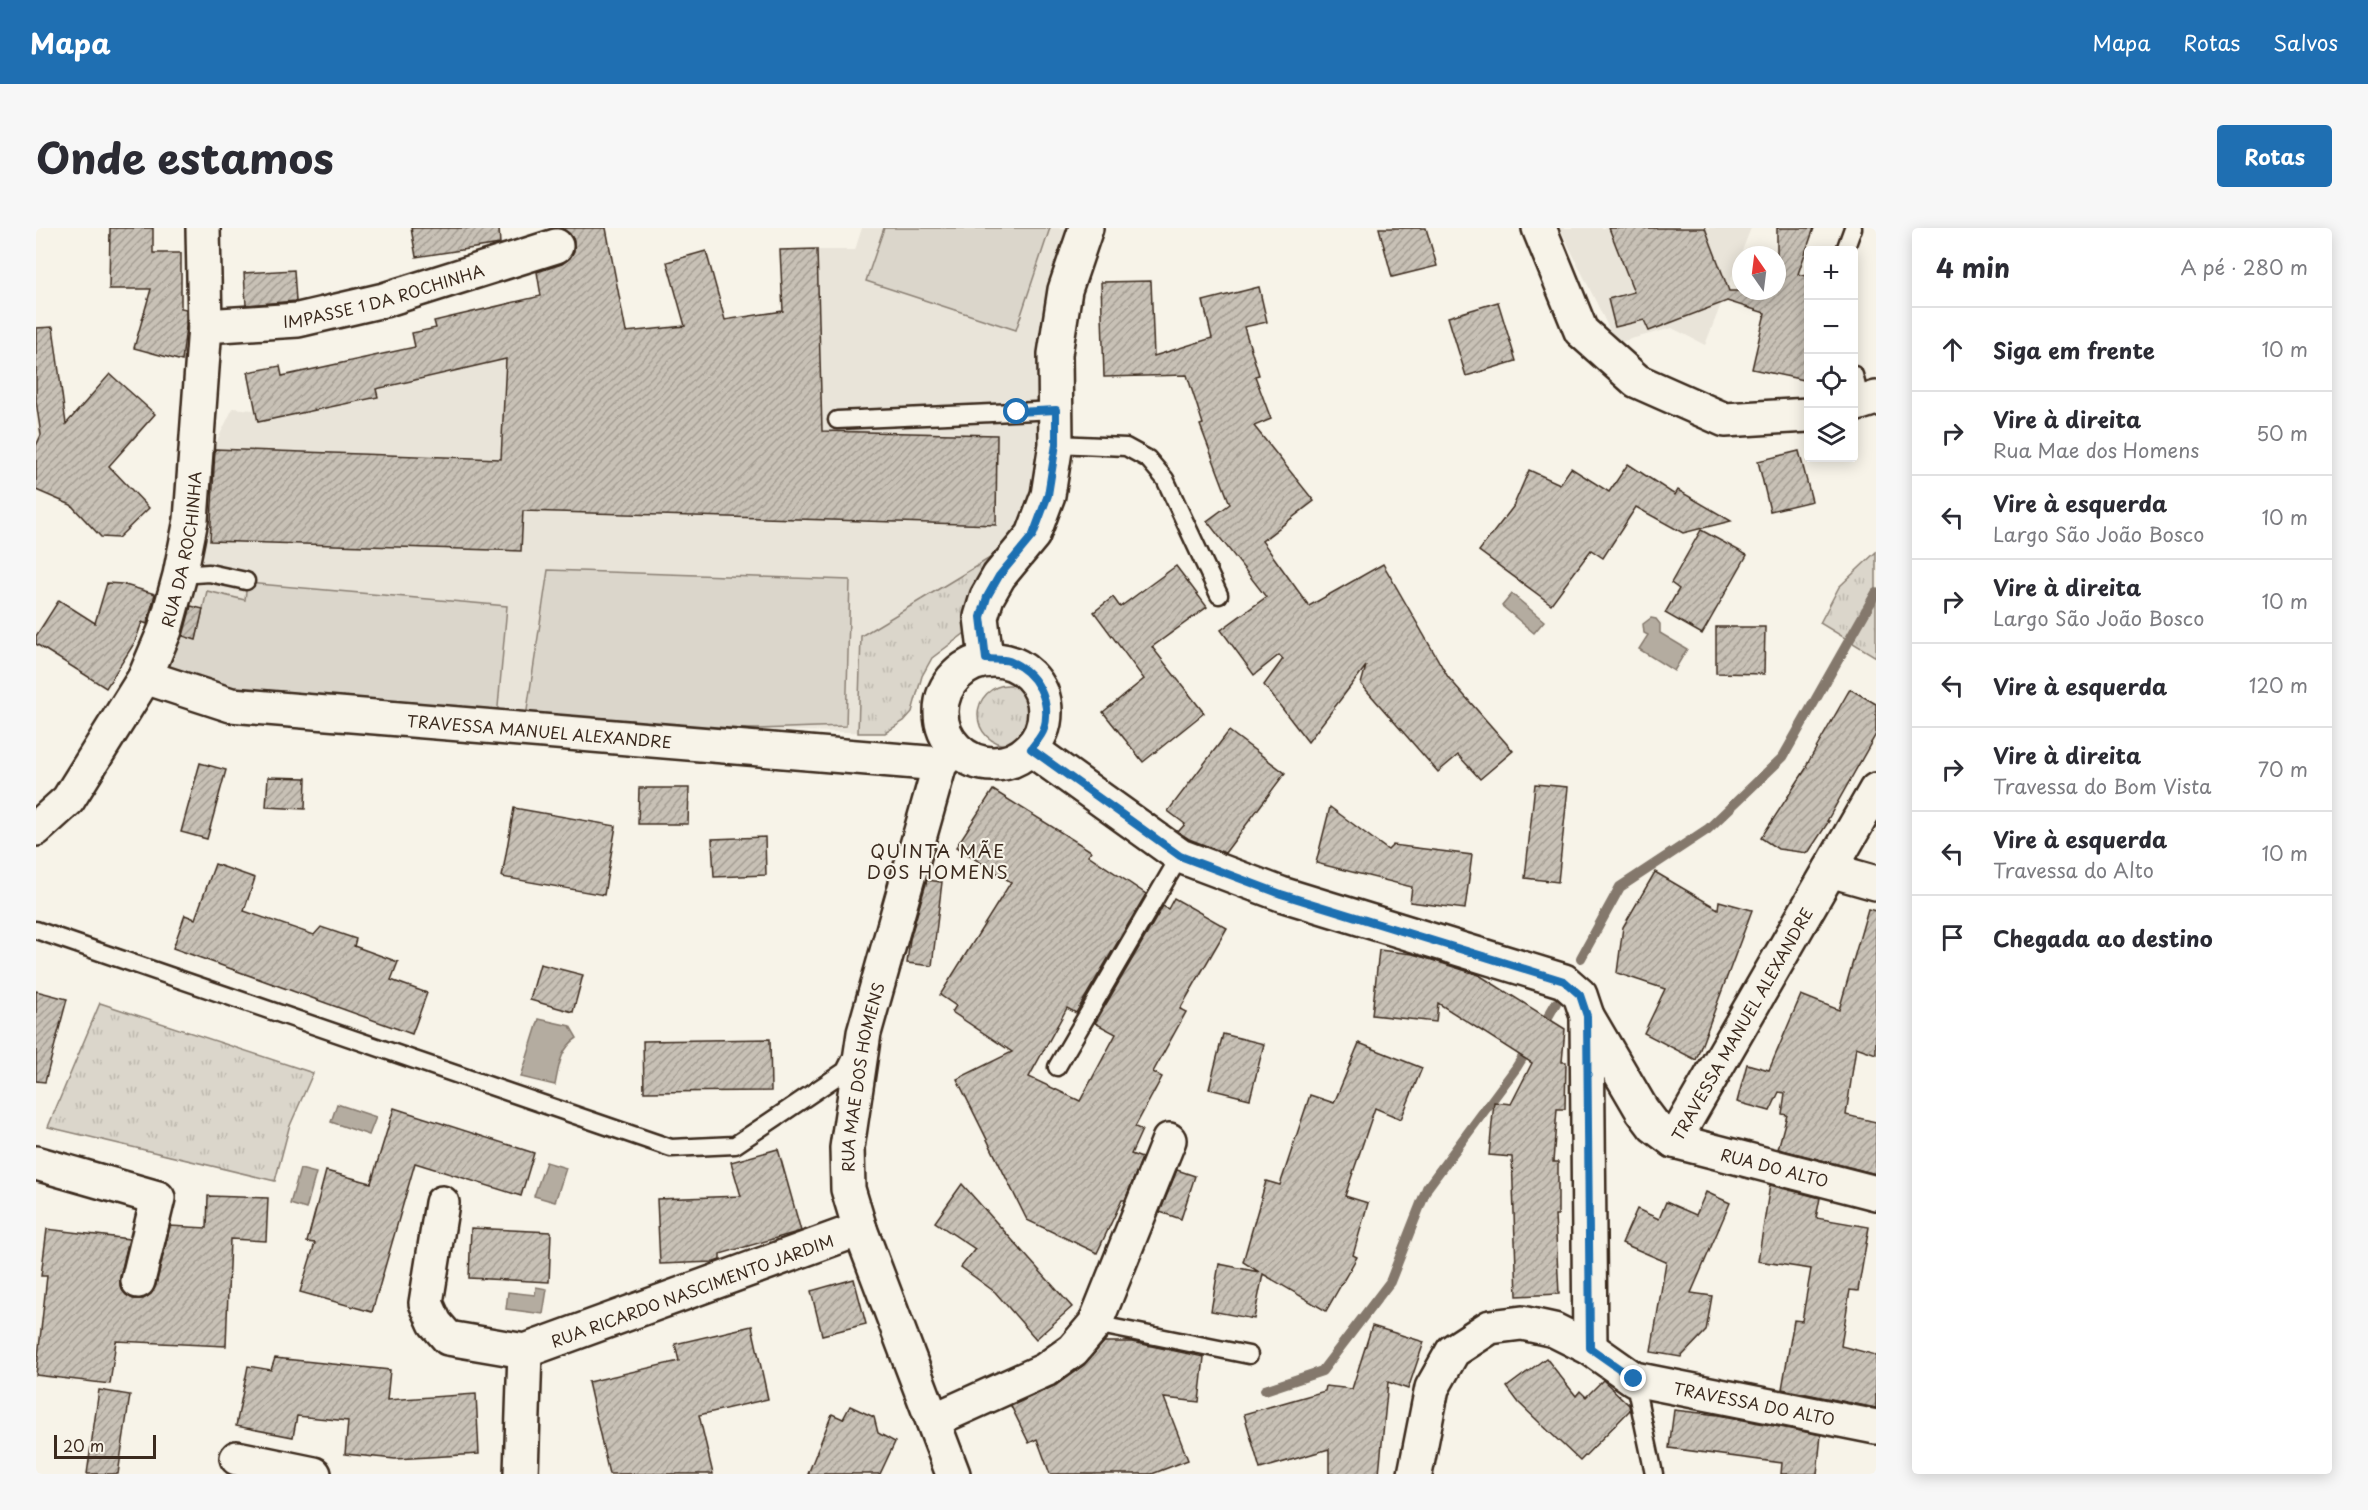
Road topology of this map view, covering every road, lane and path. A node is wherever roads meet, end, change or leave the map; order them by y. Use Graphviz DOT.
graph roads {
  1 [pos="203,228"];
  2 [pos="1539,228"];
  3 [pos="1853,228"];
  4 [pos="1079,232"];
  5 [pos="556,246"];
  6 [pos="1846,246"];
  7 [pos="205,326"];
  8 [pos="1056,410"];
  9 [pos="1804,415"];
  10 [pos="837,420"];
  11 [pos="1056,444"];
  12 [pos="180,575"];
  13 [pos="246,581"];
  14 [pos="1219,595"];
  15 [pos="986,659"];
  16 [pos="145,677"];
  17 [pos="1031,749"];
  18 [pos="947,756"];
  19 [pos="1876,790"];
  20 [pos="36,829"];
  21 [pos="1180,856"];
  22 [pos="1830,870"];
  23 [pos="1876,883"];
  24 [pos="36,930"];
  25 [pos="1587,1016"];
  26 [pos="864,1033"];
  27 [pos="1057,1067"];
  28 [pos="1169,1140"];
  29 [pos="1674,1141"];
  30 [pos="36,1163"];
  31 [pos="1876,1193"];
  32 [pos="442,1203"];
  33 [pos="860,1229"];
  34 [pos="138,1281"];
  35 [pos="1095,1324"];
  36 [pos="1590,1348"];
  37 [pos="525,1351"];
  38 [pos="1250,1354"];
  39 [pos="1634,1379"];
  40 [pos="934,1420"];
  41 [pos="1876,1427"];
  42 [pos="237,1458"];
  43 [pos="314,1474"];
  44 [pos="521,1474"];
  45 [pos="953,1474"];
  46 [pos="1415,1474"];
  47 [pos="1654,1474"];
  1 -- 7 [label="street, RUA DA ROCHINHA"];
  2 -- 9 [label="street"];
  3 -- 6 [label="lane"];
  4 -- 8 [label="street"];
  5 -- 7 [label="street, IMPASSE 1 DA ROCHINHA"];
  7 -- 12 [label="street, RUA DA ROCHINHA"];
  8 -- 10 [label="lane"];
  8 -- 11 [label="street"];
  11 -- 14 [label="lane"];
  11 -- 15 [label="street"];
  12 -- 13 [label="lane"];
  12 -- 16 [label="street, RUA DA ROCHINHA"];
  15 -- 17 [label="street"];
  15 -- 18 [label="street"];
  16 -- 18 [label="street, TRAVESSA MANUEL ALEXANDRE"];
  16 -- 20 [label="street, RUA DA ROCHINHA"];
  17 -- 18 [label="street"];
  17 -- 21 [label="street, TRAVESSA MANUEL ALEXANDRE"];
  18 -- 26 [label="street, RUA MAE DOS HOMENS"];
  19 -- 22 [label="street, TRAVESSA MANUEL ALEXANDRE"];
  21 -- 25 [label="street, TRAVESSA MANUEL ALEXANDRE"];
  21 -- 27 [label="lane"];
  22 -- 23 [label="street"];
  22 -- 29 [label="street, TRAVESSA MANUEL ALEXANDRE"];
  24 -- 26 [label="lane"];
  25 -- 29 [label="street, TRAVESSA MANUEL ALEXANDRE"];
  25 -- 36 [label="street"];
  26 -- 33 [label="street, RUA MAE DOS HOMENS"];
  28 -- 35 [label="street"];
  29 -- 31 [label="street, RUA DO ALTO"];
  30 -- 34 [label="street"];
  32 -- 37 [label="street, RUA RICARDO NASCIMENTO JARDIM"];
  33 -- 37 [label="street, RUA RICARDO NASCIMENTO JARDIM"];
  33 -- 40 [label="street, RUA MAE DOS HOMENS"];
  35 -- 38 [label="lane"];
  35 -- 40 [label="street"];
  36 -- 39 [label="street, TRAVESSA DO ALTO"];
  36 -- 46 [label="street, TRAVESSA DO ALTO"];
  37 -- 44 [label="street"];
  39 -- 41 [label="street, TRAVESSA DO ALTO"];
  39 -- 47 [label="lane"];
  40 -- 45 [label="street, RUA MAE DOS HOMENS"];
  42 -- 43 [label="street"];
}
